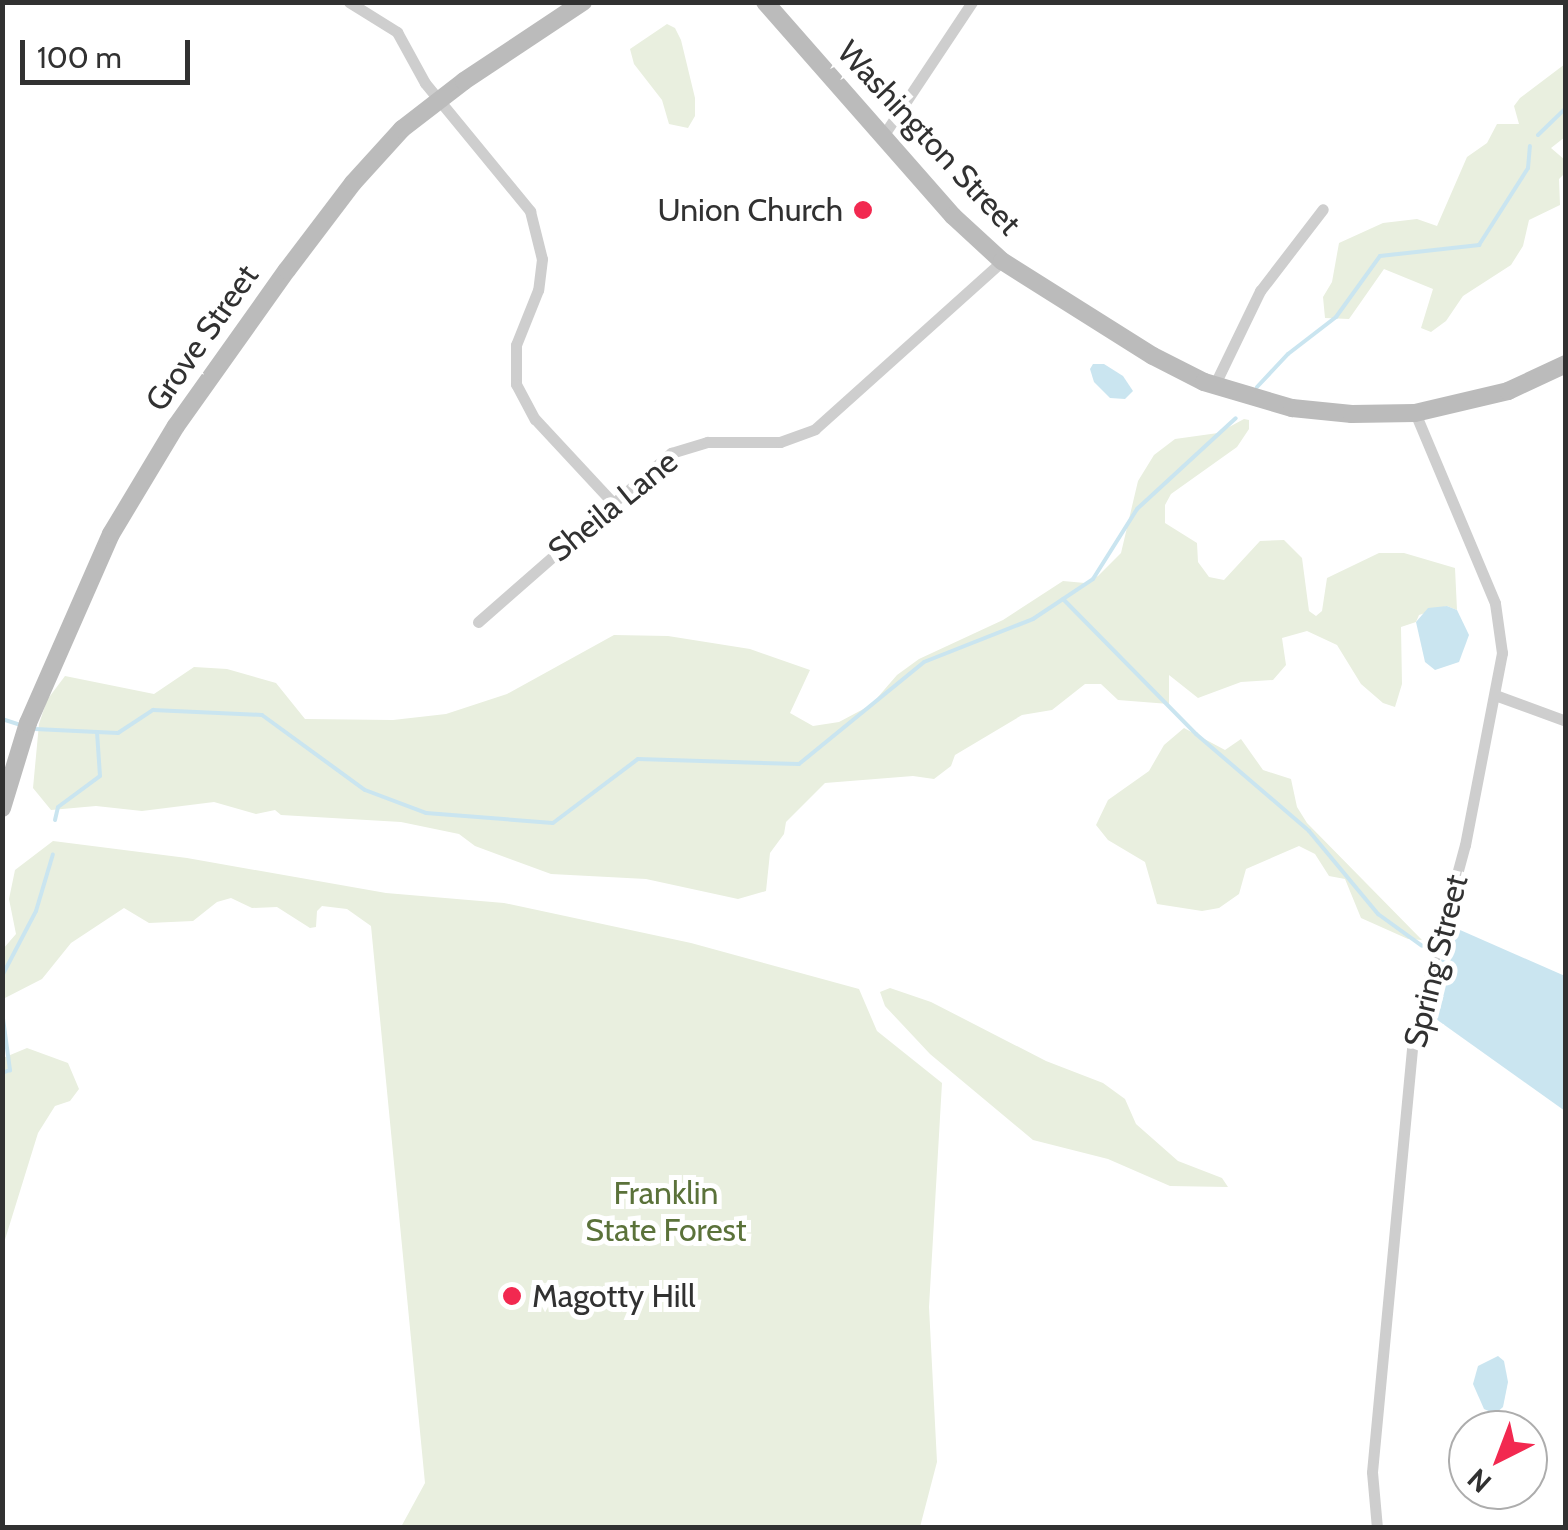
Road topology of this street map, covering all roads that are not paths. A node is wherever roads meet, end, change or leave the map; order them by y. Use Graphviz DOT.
graph roads {
  1 [pos="350,2"];
  2 [pos="583,2"];
  3 [pos="765,2"];
  4 [pos="972,2"];
  5 [pos="439,100"];
  6 [pos="883,136"];
  7 [pos="1323,209"];
  8 [pos="1002,261"];
  9 [pos="1566,364"];
  10 [pos="1214,386"];
  11 [pos="1415,413"];
  12 [pos="612,502"];
  13 [pos="478,622"];
  14 [pos="1495,695"];
  15 [pos="1566,721"];
  16 [pos="2,808"];
  17 [pos="1378,1528"];
  1 -- 5 [label="street"];
  2 -- 5 [label="main road, Grove Street"];
  3 -- 6 [label="main road, Washington Street"];
  4 -- 6 [label="street"];
  5 -- 12 [label="street"];
  5 -- 16 [label="main road, Grove Street"];
  6 -- 8 [label="main road, Washington Street"];
  7 -- 10 [label="street"];
  8 -- 10 [label="main road, Washington Street"];
  8 -- 12 [label="street, Sheila Lane"];
  9 -- 11 [label="main road, Washington Street"];
  10 -- 11 [label="main road, Washington Street"];
  11 -- 14 [label="street, Spring Street"];
  12 -- 13 [label="street, Sheila Lane"];
  14 -- 15 [label="street"];
  14 -- 17 [label="street, Spring Street"];
}
